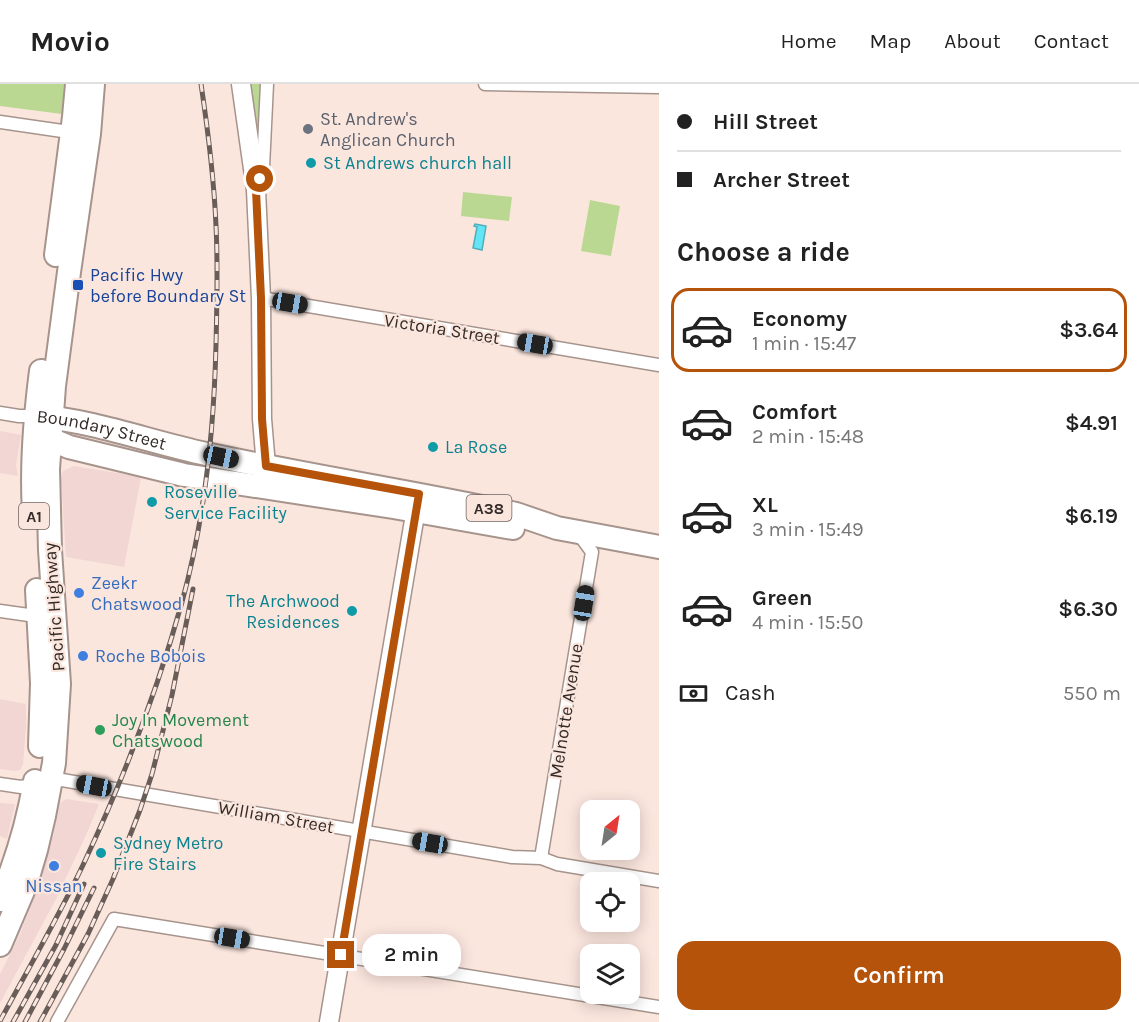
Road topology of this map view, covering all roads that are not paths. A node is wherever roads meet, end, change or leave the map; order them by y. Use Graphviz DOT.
graph roads {
  1 [pos="77,84"];
  2 [pos="93,84"];
  3 [pos="242,84"];
  4 [pos="267,84"];
  5 [pos="485,84"];
  6 [pos="659,87"];
  7 [pos="0,122"];
  8 [pos="81,133"];
  9 [pos="256,190"];
  10 [pos="261,298"];
  11 [pos="659,365"];
  12 [pos="0,413"];
  13 [pos="46,424"];
  14 [pos="266,466"];
  15 [pos="418,503"];
  16 [pos="567,531"];
  17 [pos="659,547"];
  18 [pos="0,610"];
  19 [pos="46,618"];
  20 [pos="42,783"];
  21 [pos="0,784"];
  22 [pos="362,831"];
  23 [pos="541,858"];
  24 [pos="659,881"];
  25 [pos="0,900"];
  26 [pos="0,945"];
  27 [pos="341,955"];
  28 [pos="659,1007"];
  29 [pos="57,1022"];
  30 [pos="329,1022"];
  1 -- 8 [label="highway, Pacific Highway / A1"];
  2 -- 8 [label="highway, Pacific Highway / A1"];
  3 -- 9 [label="main road"];
  4 -- 9 [label="street"];
  5 -- 6 [label="street"];
  7 -- 8 [label="street"];
  8 -- 13 [label="highway, Pacific Highway / A1"];
  9 -- 10 [label="main road"];
  10 -- 11 [label="street, Victoria Street"];
  10 -- 14 [label="main road"];
  12 -- 13 [label="street"];
  13 -- 14 [label="highway, Boundary Street / A38"];
  13 -- 15 [label="highway, Boundary Street / A38"];
  13 -- 19 [label="highway, Pacific Highway / A1"];
  14 -- 15 [label="highway, Boundary Street / A38"];
  15 -- 16 [label="highway, Boundary Street / A38"];
  15 -- 22 [label="main road"];
  16 -- 17 [label="highway, Boundary Street / A38"];
  16 -- 23 [label="street, Melnotte Avenue"];
  18 -- 19 [label="street"];
  19 -- 20 [label="highway, Pacific Highway / A1"];
  20 -- 21 [label="street, William Street"];
  20 -- 22 [label="street, William Street"];
  20 -- 25 [label="highway, Pacific Highway / A1"];
  20 -- 26 [label="highway, Pacific Highway / A1"];
  22 -- 23 [label="street, William Street"];
  22 -- 27 [label="main road"];
  23 -- 24 [label="street, William Street"];
  27 -- 28 [label="street"];
  27 -- 29 [label="street"];
  27 -- 30 [label="main road"];
}
